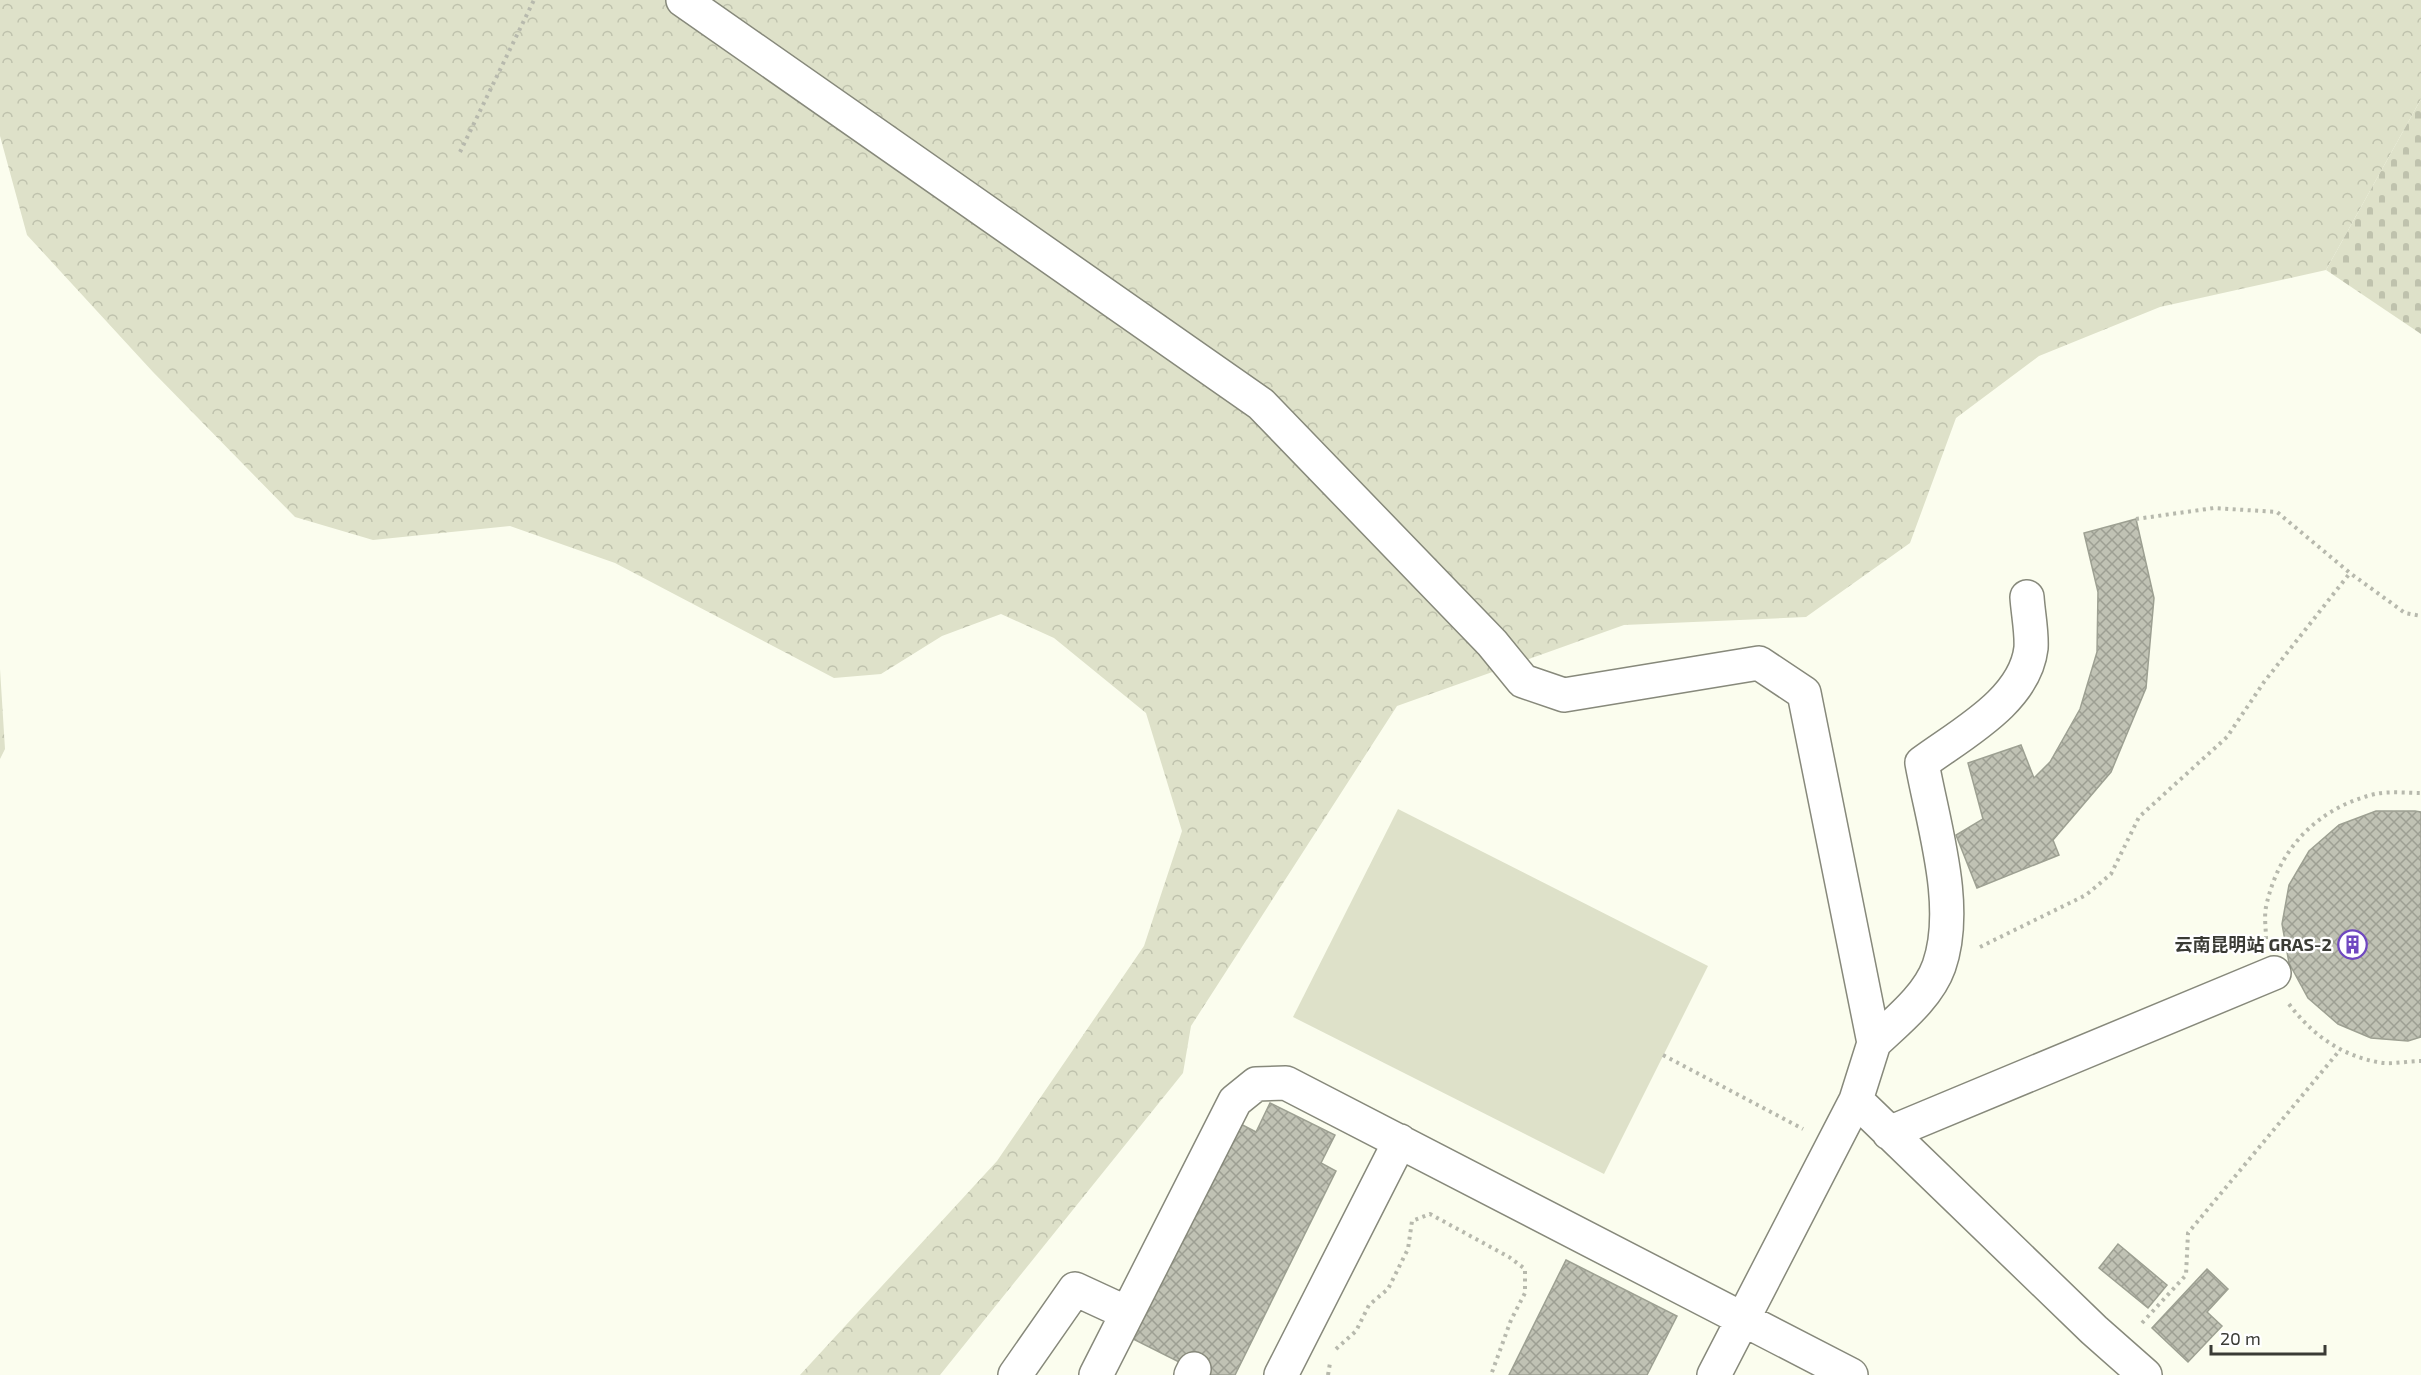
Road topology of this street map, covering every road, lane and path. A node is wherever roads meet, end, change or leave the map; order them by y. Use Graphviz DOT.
graph roads {
  1 [pos="534,0"];
  2 [pos="683,0"];
  3 [pos="460,152"];
  4 [pos="2136,519"];
  5 [pos="2350,573"];
  6 [pos="2027,597"];
  7 [pos="2421,616"];
  8 [pos="2421,793"];
  9 [pos="1939,968"];
  10 [pos="2274,973"];
  11 [pos="1874,1043"];
  12 [pos="2340,1050"];
  13 [pos="1663,1055"];
  14 [pos="2421,1061"];
  15 [pos="1856,1100"];
  16 [pos="1889,1133"];
  17 [pos="1400,1141"];
  18 [pos="1832,1145"];
  19 [pos="1127,1313"];
  20 [pos="1743,1319"];
  21 [pos="2117,1351"];
  22 [pos="1015,1375"];
  23 [pos="1095,1375"];
  24 [pos="1281,1375"];
  25 [pos="1328,1375"];
  26 [pos="1491,1375"];
  27 [pos="1714,1375"];
  28 [pos="1851,1375"];
  29 [pos="2145,1375"];
  1 -- 3 [label="path"];
  2 -- 11 [label="street"];
  4 -- 5 [label="path"];
  5 -- 7 [label="path"];
  5 -- 9 [label="path"];
  6 -- 9 [label="street"];
  8 -- 10 [label="path"];
  9 -- 11 [label="street"];
  10 -- 12 [label="path"];
  10 -- 16 [label="street"];
  11 -- 15 [label="street"];
  12 -- 14 [label="path"];
  12 -- 21 [label="path"];
  13 -- 18 [label="path"];
  15 -- 16 [label="street"];
  15 -- 18 [label="street"];
  16 -- 21 [label="street"];
  17 -- 19 [label="street"];
  17 -- 20 [label="street"];
  17 -- 24 [label="street"];
  18 -- 20 [label="street"];
  19 -- 22 [label="street"];
  19 -- 23 [label="street"];
  20 -- 27 [label="street"];
  20 -- 28 [label="street"];
  21 -- 29 [label="street"];
  25 -- 26 [label="path"];
}
